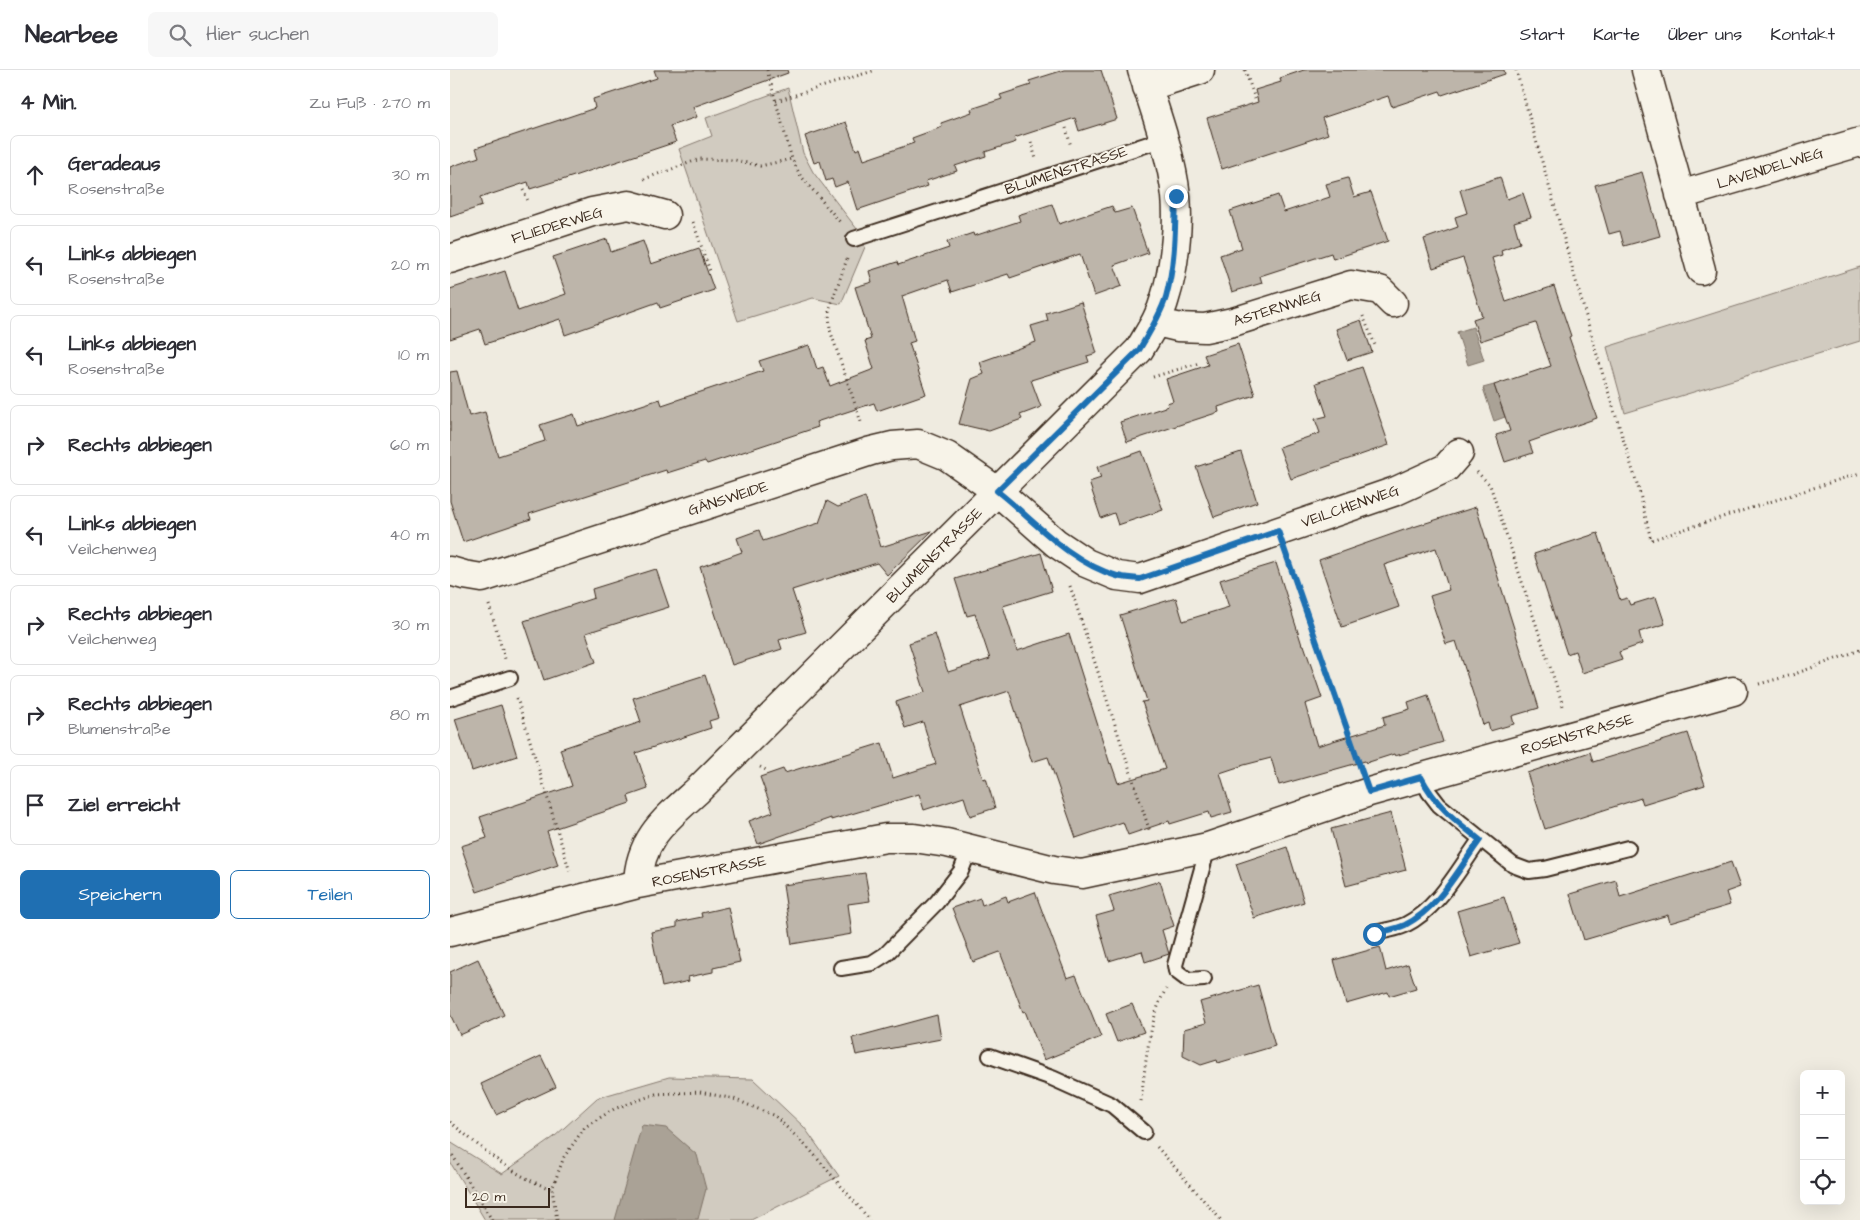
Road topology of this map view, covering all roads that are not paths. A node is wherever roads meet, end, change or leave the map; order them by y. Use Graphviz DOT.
graph roads {
  1 [pos="1200,70"];
  2 [pos="1646,70"];
  3 [pos="1144,79"];
  4 [pos="1164,139"];
  5 [pos="1860,142"];
  6 [pos="1680,195"];
  7 [pos="665,215"];
  8 [pos="854,239"];
  9 [pos="450,259"];
  10 [pos="1701,270"];
  11 [pos="1393,304"];
  12 [pos="1156,322"];
  13 [pos="1459,453"];
  14 [pos="997,491"];
  15 [pos="450,571"];
  16 [pos="510,678"];
  17 [pos="1733,691"];
  18 [pos="450,698"];
  19 [pos="1421,777"];
  20 [pos="1480,840"];
  21 [pos="970,848"];
  22 [pos="1208,848"];
  23 [pos="1628,848"];
  24 [pos="638,884"];
  25 [pos="450,932"];
  26 [pos="1374,934"];
  27 [pos="841,968"];
  28 [pos="1204,979"];
  29 [pos="990,1056"];
  30 [pos="1144,1132"];
  1 -- 3 [label="street"];
  2 -- 6 [label="street"];
  3 -- 4 [label="street, BLUMENSTRASSE"];
  4 -- 8 [label="lane, BLUMENSTRASSE"];
  4 -- 12 [label="street, BLUMENSTRASSE"];
  5 -- 6 [label="street, LAVENDELWEG"];
  6 -- 10 [label="street"];
  7 -- 9 [label="street, FLIEDERWEG"];
  11 -- 12 [label="street, ASTERNWEG"];
  12 -- 14 [label="street, BLUMENSTRASSE"];
  13 -- 14 [label="street, VEILCHENWEG"];
  14 -- 15 [label="street, GÄNSWEIDE"];
  14 -- 24 [label="street, BLUMENSTRASSE"];
  16 -- 18 [label="lane"];
  17 -- 19 [label="street, ROSENSTRASSE"];
  19 -- 20 [label="lane"];
  19 -- 22 [label="street, ROSENSTRASSE"];
  20 -- 23 [label="lane"];
  20 -- 26 [label="lane"];
  21 -- 22 [label="street, ROSENSTRASSE"];
  21 -- 24 [label="street, ROSENSTRASSE"];
  21 -- 27 [label="lane"];
  22 -- 28 [label="lane"];
  24 -- 25 [label="street, ROSENSTRASSE"];
  29 -- 30 [label="lane"];
}
